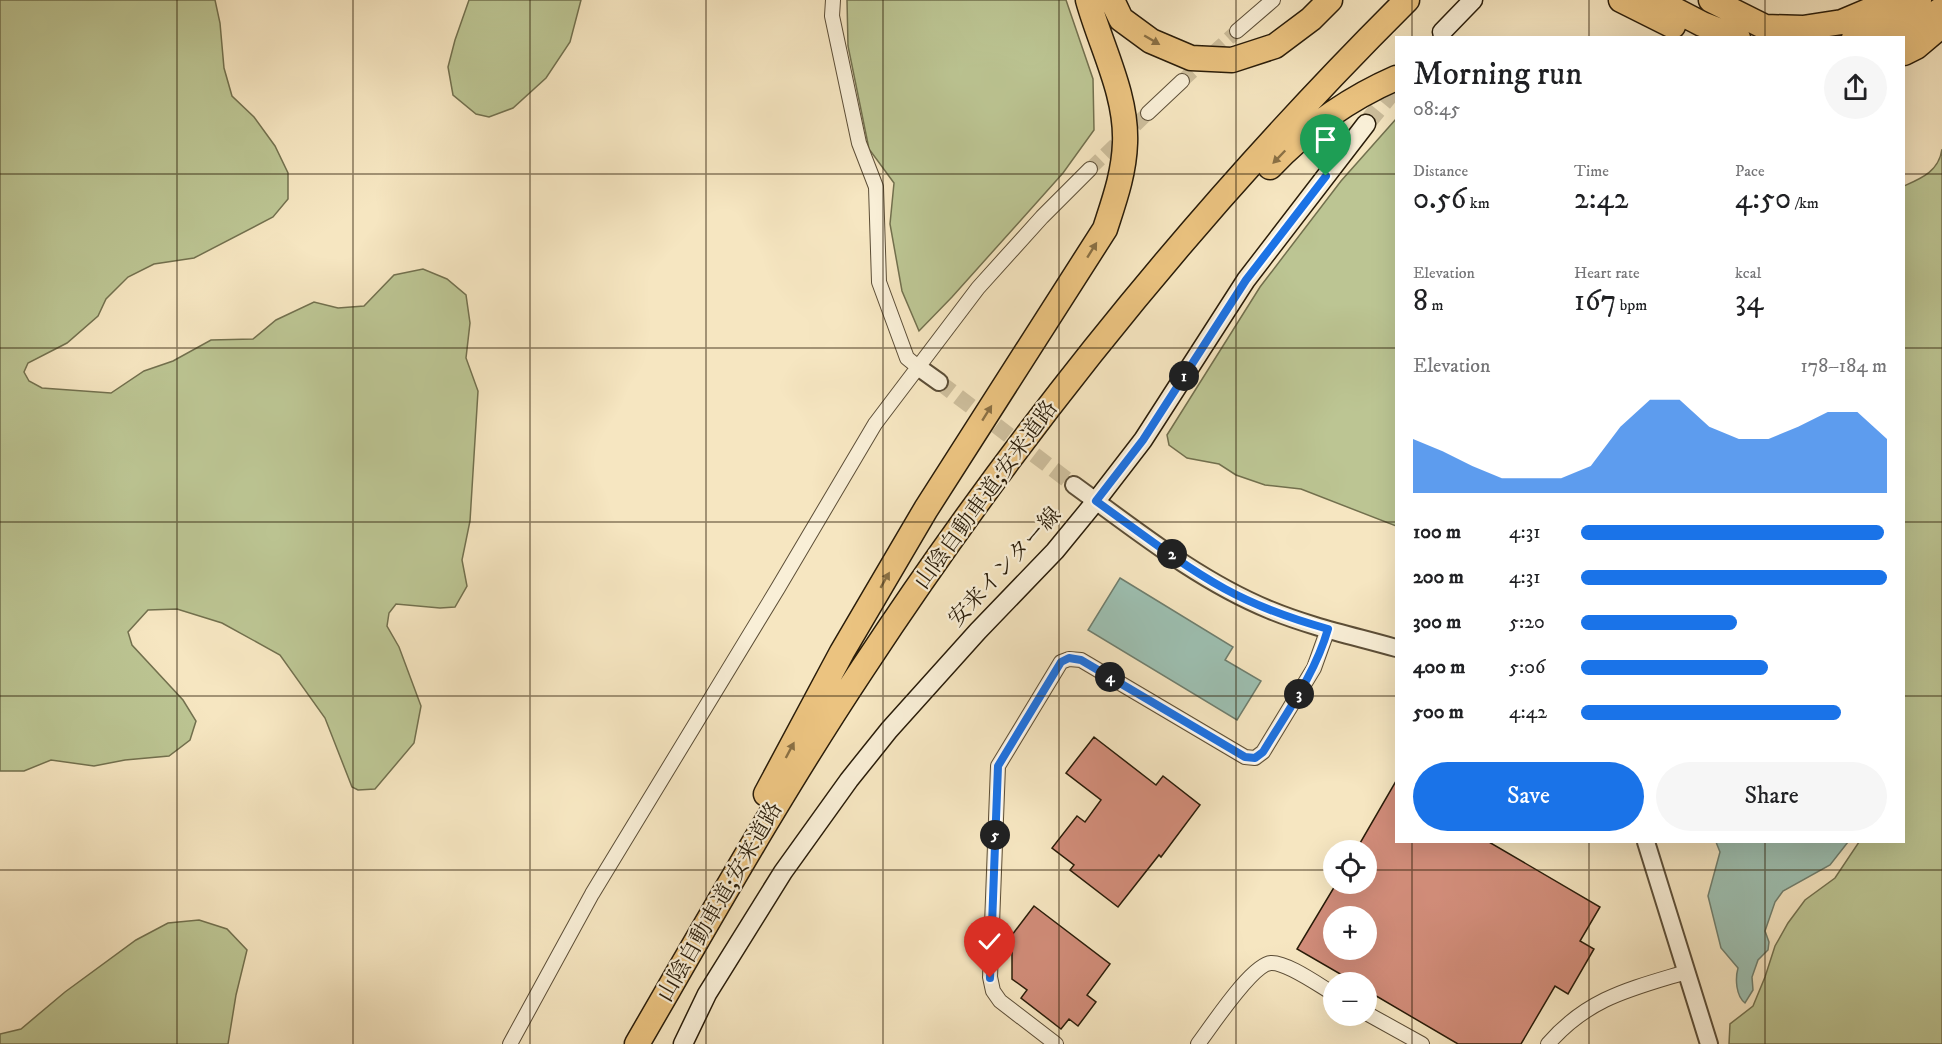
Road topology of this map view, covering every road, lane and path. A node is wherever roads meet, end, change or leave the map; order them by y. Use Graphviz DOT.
graph roads {
  1 [pos="833,0"];
  2 [pos="1088,0"];
  3 [pos="1112,0"];
  4 [pos="1273,0"];
  5 [pos="1330,0"];
  6 [pos="1407,0"];
  7 [pos="1473,0"];
  8 [pos="1621,0"];
  9 [pos="1656,0"];
  10 [pos="1711,0"];
  11 [pos="1894,0"];
  12 [pos="1919,0"];
  13 [pos="1942,9"];
  14 [pos="1942,25"];
  15 [pos="1237,31"];
  16 [pos="1442,32"];
  17 [pos="1692,36"];
  18 [pos="1733,36"];
  19 [pos="1859,36"];
  20 [pos="1897,36"];
  21 [pos="1905,52"];
  22 [pos="1395,78"];
  23 [pos="1182,81"];
  24 [pos="1148,113"];
  25 [pos="1366,124"];
  26 [pos="1090,169"];
  27 [pos="1218,201"];
  28 [pos="918,368"];
  29 [pos="939,382"];
  30 [pos="1074,485"];
  31 [pos="1096,501"];
  32 [pos="1328,629"];
  33 [pos="1395,648"];
  34 [pos="1646,843"];
  35 [pos="1686,972"];
  36 [pos="1323,988"];
  37 [pos="1377,1018"];
  38 [pos="510,1044"];
  39 [pos="637,1044"];
  40 [pos="683,1044"];
  41 [pos="1056,1044"];
  42 [pos="1197,1044"];
  43 [pos="1422,1044"];
  44 [pos="1548,1044"];
  45 [pos="1709,1044"];
  1 -- 28 [label="street"];
  39 -- 2 [label="highway, one-way"];
  3 -- 5 [label="highway, one-way"];
  4 -- 15 [label="street"];
  6 -- 27 [label="highway, 山陰自動車道;安来道路"];
  7 -- 16 [label="main road"];
  8 -- 17 [label="highway"];
  9 -- 18 [label="highway"];
  10 -- 11 [label="highway"];
  12 -- 19 [label="highway"];
  13 -- 20 [label="highway"];
  14 -- 21 [label="highway"];
  22 -- 27 [label="highway, one-way"];
  23 -- 24 [label="street"];
  25 -- 31 [label="main road, 安来インター線"];
  26 -- 28 [label="street"];
  27 -- 39 [label="highway, 山陰自動車道;安来道路"];
  28 -- 29 [label="street"];
  28 -- 38 [label="street"];
  30 -- 31 [label="street"];
  31 -- 32 [label="street"];
  31 -- 40 [label="main road, 安来インター線"];
  32 -- 33 [label="street"];
  32 -- 41 [label="street"];
  34 -- 35 [label="street"];
  35 -- 44 [label="street"];
  35 -- 45 [label="street"];
  36 -- 42 [label="street"];
  37 -- 43 [label="street"];
}
